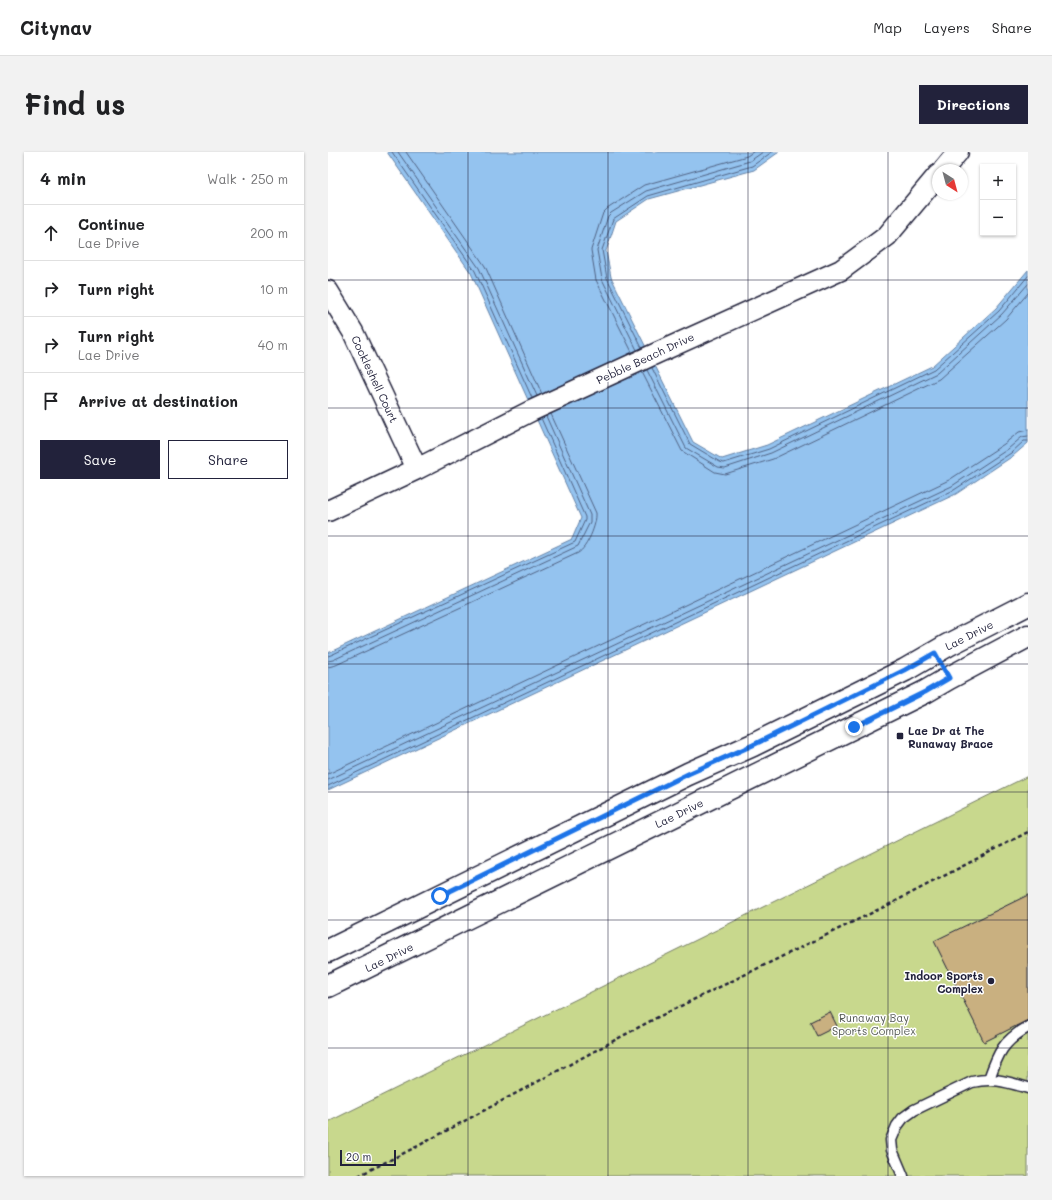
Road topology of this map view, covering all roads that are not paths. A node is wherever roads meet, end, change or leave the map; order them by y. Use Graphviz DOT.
graph roads {
  1 [pos="958,152"];
  2 [pos="948,164"];
  3 [pos="932,182"];
  4 [pos="328,291"];
  5 [pos="416,469"];
  6 [pos="328,511"];
  7 [pos="1028,604"];
  8 [pos="1028,636"];
  9 [pos="935,653"];
  10 [pos="949,678"];
  11 [pos="328,952"];
  12 [pos="328,986"];
  13 [pos="1028,1027"];
  14 [pos="989,1079"];
  15 [pos="1028,1088"];
  16 [pos="903,1176"];
  1 -- 2 [label="street"];
  3 -- 5 [label="street, Pebble Beach Drive"];
  4 -- 5 [label="street, Cockleshell Court"];
  5 -- 6 [label="street, Pebble Beach Drive"];
  7 -- 9 [label="main road, Lae Drive"];
  8 -- 10 [label="main road, Lae Drive"];
  9 -- 10 [label="main road"];
  9 -- 11 [label="main road, Lae Drive"];
  10 -- 12 [label="main road, Lae Drive"];
  13 -- 14 [label="lane"];
  14 -- 15 [label="lane"];
  14 -- 16 [label="lane"];
}
